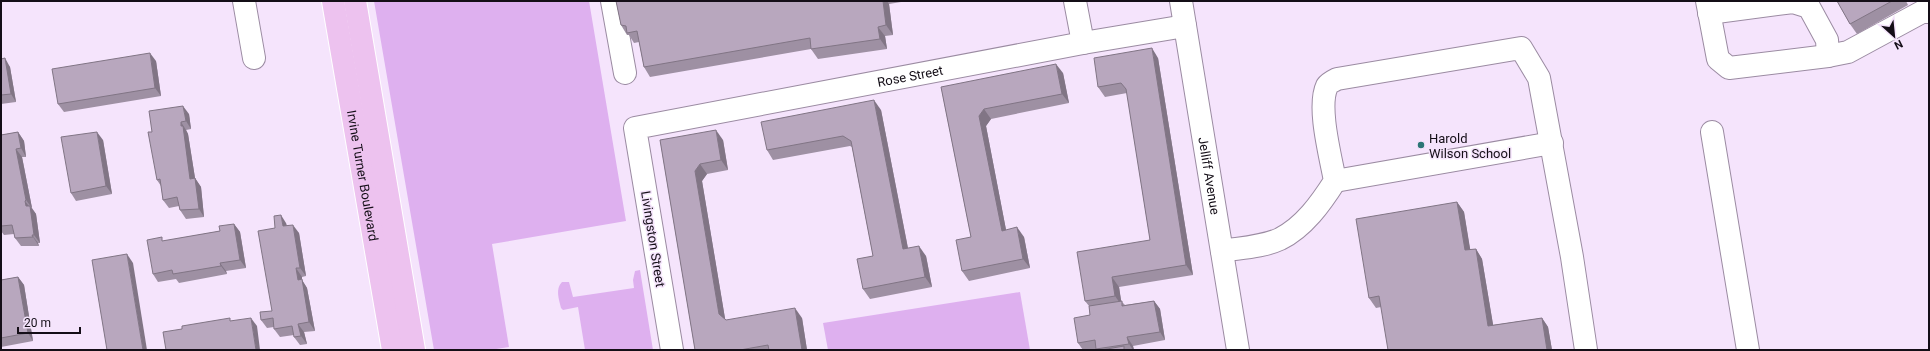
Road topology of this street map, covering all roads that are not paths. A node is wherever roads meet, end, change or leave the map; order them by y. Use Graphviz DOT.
graph roads {
  1 [pos="244,1"];
  2 [pos="333,1"];
  3 [pos="355,1"];
  4 [pos="612,1"];
  5 [pos="1075,1"];
  6 [pos="1181,1"];
  7 [pos="1708,7"];
  8 [pos="1922,8"];
  9 [pos="1185,26"];
  10 [pos="1083,43"];
  11 [pos="1828,56"];
  12 [pos="254,58"];
  13 [pos="624,73"];
  14 [pos="635,128"];
  15 [pos="1712,132"];
  16 [pos="1552,143"];
  17 [pos="1335,181"];
  18 [pos="1222,251"];
  19 [pos="393,350"];
  20 [pos="414,350"];
  21 [pos="672,350"];
  22 [pos="1238,350"];
  23 [pos="1586,350"];
  24 [pos="1748,350"];
  1 -- 12 [label="street"];
  2 -- 19 [label="main road, Irvine Turner Boulevard"];
  3 -- 20 [label="main road, Irvine Turner Boulevard"];
  4 -- 13 [label="street"];
  5 -- 10 [label="street"];
  6 -- 9 [label="street, Jelliff Avenue"];
  7 -- 11 [label="street"];
  7 -- 11 [label="street"];
  8 -- 11 [label="street"];
  9 -- 10 [label="street, Rose Street"];
  9 -- 18 [label="street, Jelliff Avenue"];
  10 -- 14 [label="street, Rose Street"];
  14 -- 21 [label="street, Livingston Street"];
  15 -- 24 [label="street"];
  16 -- 17 [label="street"];
  16 -- 17 [label="street"];
  16 -- 23 [label="street"];
  17 -- 18 [label="street"];
  18 -- 22 [label="street, Jelliff Avenue"];
}
